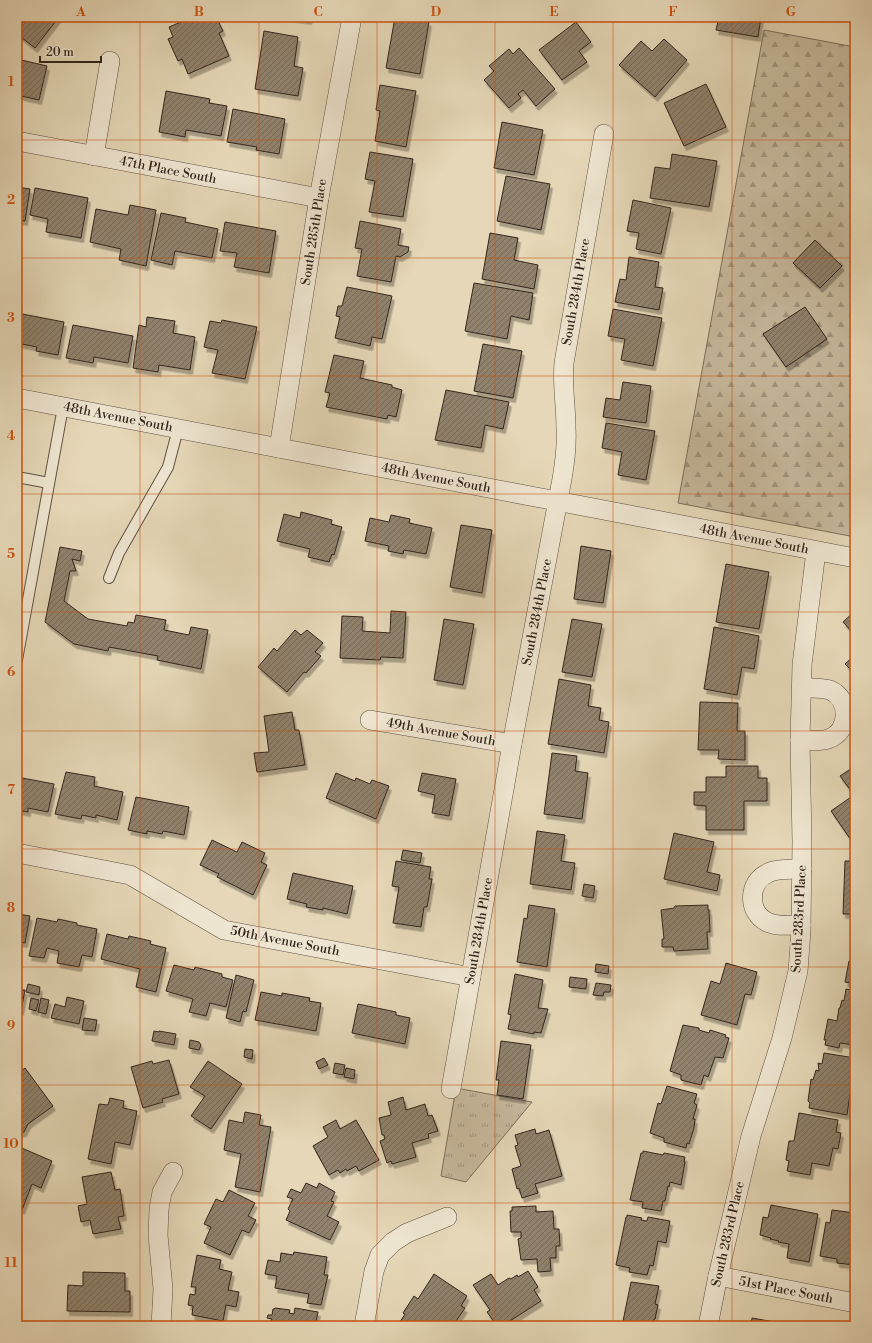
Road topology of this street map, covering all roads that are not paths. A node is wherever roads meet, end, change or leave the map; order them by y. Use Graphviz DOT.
graph roads {
  1 [pos="352,17"];
  2 [pos="110,61"];
  3 [pos="604,134"];
  4 [pos="17,141"];
  5 [pos="94,156"];
  6 [pos="319,198"];
  7 [pos="17,398"];
  8 [pos="63,407"];
  9 [pos="178,429"];
  10 [pos="279,448"];
  11 [pos="17,477"];
  12 [pos="49,483"];
  13 [pos="558,501"];
  14 [pos="816,550"];
  15 [pos="855,558"];
  16 [pos="109,578"];
  17 [pos="17,660"];
  18 [pos="802,688"];
  19 [pos="370,720"];
  20 [pos="800,740"];
  21 [pos="512,744"];
  22 [pos="17,853"];
  23 [pos="802,870"];
  24 [pos="801,925"];
  25 [pos="471,977"];
  26 [pos="451,1090"];
  27 [pos="172,1172"];
  28 [pos="447,1217"];
  29 [pos="718,1276"];
  30 [pos="855,1303"];
  31 [pos="161,1326"];
  32 [pos="364,1326"];
  33 [pos="708,1326"];
  1 -- 6 [label="street, South 285th Place"];
  2 -- 5 [label="street"];
  3 -- 13 [label="street, South 284th Place"];
  4 -- 5 [label="street, 47th Place South"];
  5 -- 6 [label="street, 47th Place South"];
  6 -- 10 [label="street, South 285th Place"];
  7 -- 8 [label="street, 48th Avenue South"];
  8 -- 9 [label="street, 48th Avenue South"];
  8 -- 12 [label="lane"];
  9 -- 10 [label="street, 48th Avenue South"];
  9 -- 16 [label="lane"];
  10 -- 13 [label="street, 48th Avenue South"];
  11 -- 12 [label="lane"];
  12 -- 17 [label="lane"];
  13 -- 14 [label="street, 48th Avenue South"];
  13 -- 21 [label="street, South 284th Place"];
  14 -- 15 [label="street, 48th Avenue South"];
  14 -- 18 [label="street, South 283rd Place"];
  18 -- 20 [label="street, South 283rd Place"];
  18 -- 20 [label="street"];
  19 -- 21 [label="street, 49th Avenue South"];
  20 -- 23 [label="street, South 283rd Place"];
  21 -- 25 [label="street, South 284th Place"];
  22 -- 25 [label="street, 50th Avenue South"];
  23 -- 24 [label="street, South 283rd Place"];
  23 -- 24 [label="street"];
  24 -- 29 [label="street, South 283rd Place"];
  25 -- 26 [label="street, South 284th Place"];
  27 -- 31 [label="street"];
  28 -- 32 [label="street"];
  29 -- 30 [label="street, 51st Place South"];
  29 -- 33 [label="street, South 283rd Place"];
}
